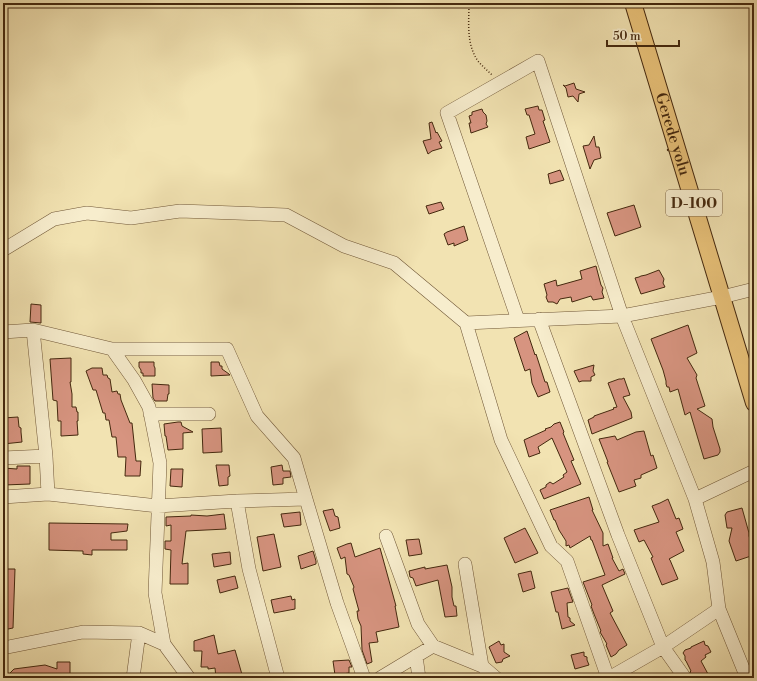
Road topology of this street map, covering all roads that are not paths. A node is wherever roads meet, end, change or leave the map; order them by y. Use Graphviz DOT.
graph roads {
  1 [pos="633,3"];
  2 [pos="3,250"];
  3 [pos="754,289"];
  4 [pos="722,297"];
  5 [pos="622,316"];
  6 [pos="539,319"];
  7 [pos="518,320"];
  8 [pos="466,323"];
  9 [pos="33,330"];
  10 [pos="3,332"];
  11 [pos="112,349"];
  12 [pos="750,373"];
  13 [pos="754,403"];
  14 [pos="150,414"];
  15 [pos="210,414"];
  16 [pos="46,456"];
  17 [pos="3,458"];
  18 [pos="754,471"];
  19 [pos="48,494"];
  20 [pos="3,497"];
  21 [pos="306,499"];
  22 [pos="694,499"];
  23 [pos="237,501"];
  24 [pos="158,506"];
  25 [pos="386,536"];
  26 [pos="465,564"];
  27 [pos="719,609"];
  28 [pos="139,633"];
  29 [pos="164,644"];
  30 [pos="433,646"];
  31 [pos="664,647"];
  32 [pos="3,648"];
  33 [pos="416,656"];
  34 [pos="482,666"];
  35 [pos="132,678"];
  36 [pos="188,678"];
  37 [pos="278,678"];
  38 [pos="364,678"];
  39 [pos="380,678"];
  40 [pos="419,678"];
  41 [pos="496,678"];
  42 [pos="609,678"];
  43 [pos="685,678"];
  44 [pos="746,678"];
  1 -- 4 [label="main road, Gerede yolu / D-100"];
  2 -- 8 [label="street"];
  3 -- 4 [label="street"];
  4 -- 5 [label="street"];
  4 -- 12 [label="main road, Gerede yolu / D-100"];
  5 -- 6 [label="street"];
  5 -- 7 [label="street"];
  5 -- 22 [label="street"];
  6 -- 7 [label="street"];
  6 -- 31 [label="street"];
  7 -- 8 [label="street"];
  8 -- 42 [label="street"];
  9 -- 10 [label="street"];
  9 -- 11 [label="street"];
  9 -- 16 [label="street"];
  11 -- 14 [label="street"];
  11 -- 21 [label="street"];
  12 -- 13 [label="main road, Gerede yolu / D-100"];
  14 -- 15 [label="street"];
  14 -- 24 [label="street"];
  16 -- 17 [label="street"];
  16 -- 19 [label="street"];
  18 -- 22 [label="street"];
  19 -- 20 [label="street"];
  19 -- 24 [label="street"];
  21 -- 23 [label="street"];
  21 -- 38 [label="street"];
  22 -- 27 [label="street"];
  23 -- 24 [label="street"];
  23 -- 37 [label="street"];
  24 -- 29 [label="street"];
  25 -- 30 [label="street"];
  26 -- 34 [label="street"];
  27 -- 31 [label="street"];
  27 -- 44 [label="street"];
  28 -- 29 [label="street"];
  28 -- 32 [label="street"];
  28 -- 35 [label="street"];
  29 -- 36 [label="street"];
  30 -- 33 [label="street"];
  30 -- 34 [label="street"];
  31 -- 42 [label="street"];
  31 -- 43 [label="street"];
  33 -- 39 [label="street"];
  33 -- 40 [label="street"];
  34 -- 41 [label="street"];
}
